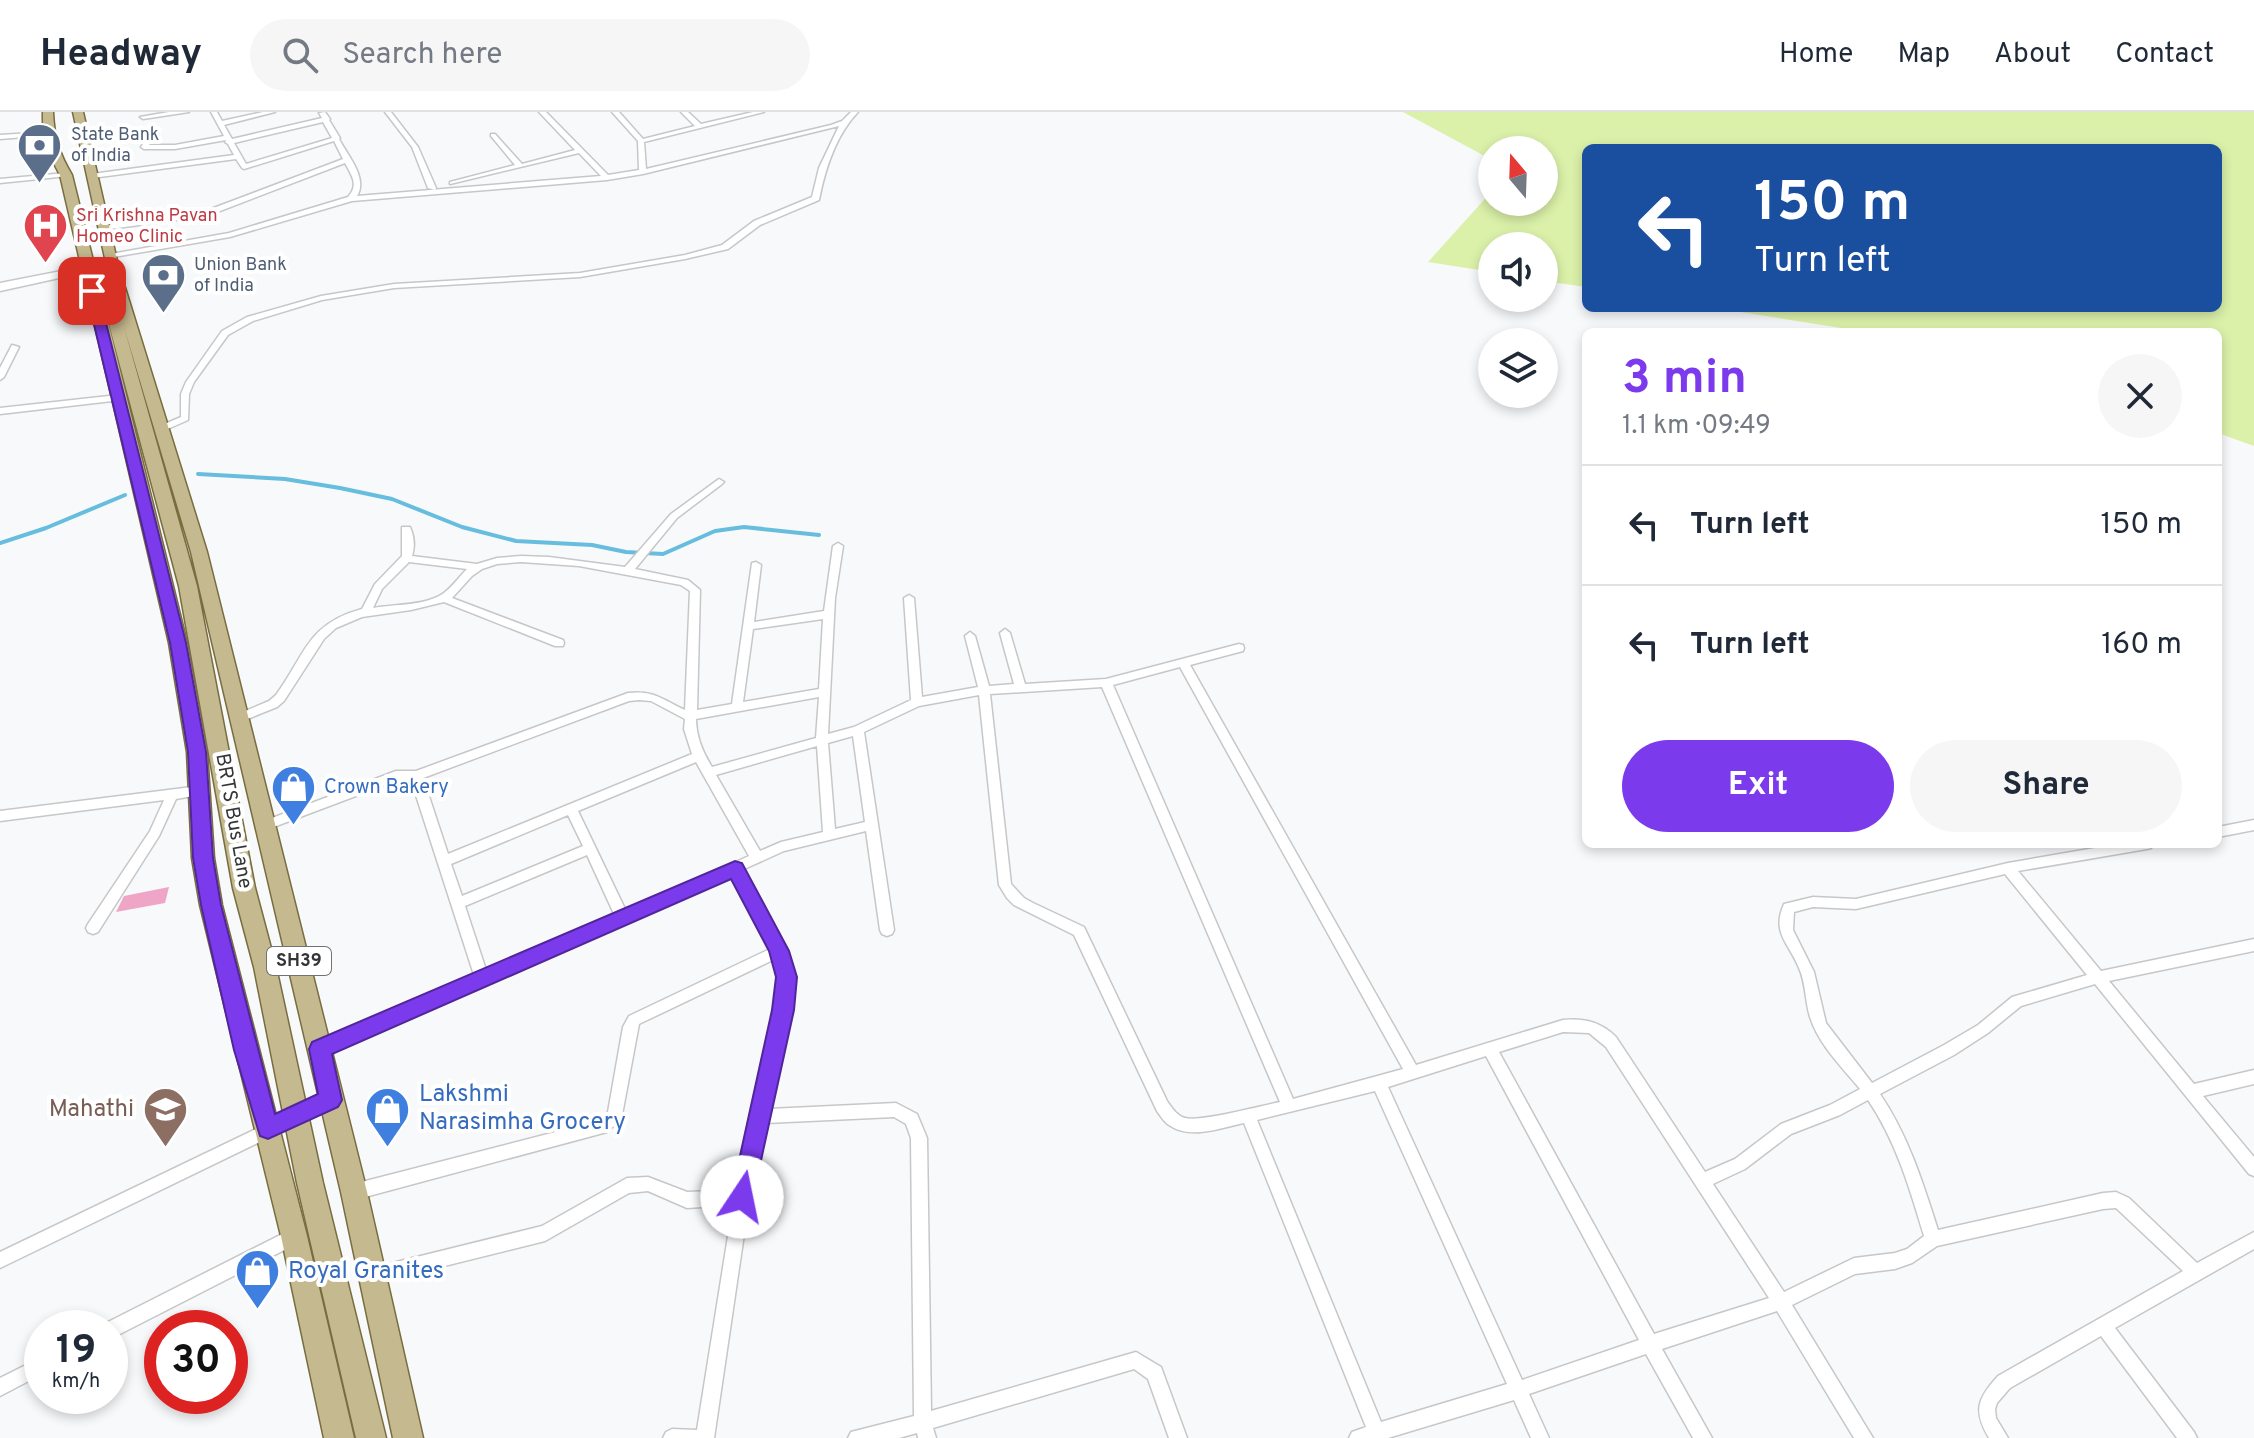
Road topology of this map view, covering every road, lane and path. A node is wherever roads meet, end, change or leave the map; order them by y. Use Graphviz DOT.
graph roads {
  1 [pos="48,112"];
  2 [pos="64,112"];
  3 [pos="78,112"];
  4 [pos="186,112"];
  5 [pos="214,112"];
  6 [pos="272,112"];
  7 [pos="388,112"];
  8 [pos="542,112"];
  9 [pos="615,112"];
  10 [pos="684,112"];
  11 [pos="761,112"];
  12 [pos="855,112"];
  13 [pos="324,116"];
  14 [pos="143,117"];
  15 [pos="844,122"];
  16 [pos="219,124"];
  17 [pos="700,127"];
  18 [pos="155,129"];
  19 [pos="48,134"];
  20 [pos="493,135"];
  21 [pos="0,137"];
  22 [pos="337,138"];
  23 [pos="227,140"];
  24 [pos="641,141"];
  25 [pos="580,151"];
  26 [pos="237,157"];
  27 [pos="348,160"];
  28 [pos="520,166"];
  29 [pos="643,172"];
  30 [pos="66,175"];
  31 [pos="92,176"];
  32 [pos="607,178"];
  33 [pos="2,182"];
  34 [pos="433,189"];
  35 [pos="351,199"];
  36 [pos="105,228"];
  37 [pos="111,256"];
  38 [pos="87,269"];
  39 [pos="0,287"];
  40 [pos="15,347"];
  41 [pos="0,377"];
  42 [pos="118,398"];
  43 [pos="0,411"];
  44 [pos="163,428"];
  45 [pos="719,482"];
  46 [pos="406,529"];
  47 [pos="838,546"];
  48 [pos="408,559"];
  49 [pos="756,565"];
  50 [pos="476,567"];
  51 [pos="626,572"];
  52 [pos="443,598"];
  53 [pos="909,598"];
  54 [pos="366,613"];
  55 [pos="830,614"];
  56 [pos="748,626"];
  57 [pos="1005,633"];
  58 [pos="970,636"];
  59 [pos="559,643"];
  60 [pos="1239,648"];
  61 [pos="1183,662"];
  62 [pos="1106,683"];
  63 [pos="1020,687"];
  64 [pos="984,690"];
  65 [pos="824,692"];
  66 [pos="917,702"];
  67 [pos="737,708"];
  68 [pos="688,716"];
  69 [pos="240,718"];
  70 [pos="858,730"];
  71 [pos="822,740"];
  72 [pos="699,756"];
  73 [pos="708,773"];
  74 [pos="416,776"];
  75 [pos="200,791"];
  76 [pos="172,795"];
  77 [pos="571,808"];
  78 [pos="0,816"];
  79 [pos="872,825"];
  80 [pos="2254,825"];
  81 [pos="263,826"];
  82 [pos="2222,831"];
  83 [pos="829,834"];
  84 [pos="2124,848"];
  85 [pos="589,849"];
  86 [pos="757,858"];
  87 [pos="444,861"];
  88 [pos="2008,868"];
  89 [pos="735,869"];
  90 [pos="459,903"];
  91 [pos="623,919"];
  92 [pos="93,928"];
  93 [pos="887,930"];
  94 [pos="2254,945"];
  95 [pos="779,951"];
  96 [pos="2096,978"];
  97 [pos="483,981"];
  98 [pos="320,1049"];
  99 [pos="1490,1049"];
  100 [pos="1412,1072"];
  101 [pos="2254,1077"];
  102 [pos="1379,1083"];
  103 [pos="1871,1091"];
  104 [pos="2190,1092"];
  105 [pos="331,1100"];
  106 [pos="1289,1107"];
  107 [pos="297,1116"];
  108 [pos="758,1116"];
  109 [pos="1248,1116"];
  110 [pos="268,1129"];
  111 [pos="2254,1169"];
  112 [pos="1702,1181"];
  113 [pos="354,1192"];
  114 [pos="742,1197"];
  115 [pos="294,1236"];
  116 [pos="1933,1239"];
  117 [pos="2254,1240"];
  118 [pos="0,1260"];
  119 [pos="2196,1273"];
  120 [pos="372,1276"];
  121 [pos="1781,1302"];
  122 [pos="128,1321"];
  123 [pos="2103,1325"];
  124 [pos="1650,1344"];
  125 [pos="24,1374"];
  126 [pos="0,1387"];
  127 [pos="1517,1390"];
  128 [pos="925,1430"];
  129 [pos="1378,1435"];
  130 [pos="339,1438"];
  131 [pos="371,1438"];
  132 [pos="408,1438"];
  133 [pos="672,1438"];
  134 [pos="696,1438"];
  135 [pos="705,1438"];
  136 [pos="857,1438"];
  137 [pos="1178,1438"];
  138 [pos="1358,1438"];
  139 [pos="1540,1438"];
  140 [pos="1703,1438"];
  141 [pos="1864,1438"];
  142 [pos="1999,1438"];
  143 [pos="2188,1438"];
  1 -- 19 [label="main road"];
  2 -- 107 [label="main road, BRTS Bus Lane"];
  3 -- 31 [label="main road, SH39"];
  4 -- 14 [label="street"];
  5 -- 16 [label="street"];
  6 -- 16 [label="street"];
  7 -- 34 [label="street"];
  8 -- 25 [label="street"];
  9 -- 24 [label="street"];
  10 -- 17 [label="street"];
  11 -- 17 [label="street"];
  12 -- 15 [label="street"];
  13 -- 22 [label="street"];
  13 -- 23 [label="street"];
  15 -- 29 [label="street"];
  15 -- 44 [label="street"];
  16 -- 23 [label="street"];
  17 -- 24 [label="street"];
  18 -- 23 [label="street"];
  19 -- 21 [label="street"];
  19 -- 30 [label="main road"];
  20 -- 28 [label="street"];
  22 -- 26 [label="street"];
  22 -- 27 [label="street"];
  23 -- 26 [label="street"];
  24 -- 29 [label="street"];
  25 -- 28 [label="street"];
  25 -- 32 [label="street"];
  26 -- 31 [label="street"];
  27 -- 35 [label="street"];
  27 -- 36 [label="street"];
  28 -- 34 [label="street"];
  29 -- 32 [label="street"];
  30 -- 33 [label="street"];
  30 -- 38 [label="main road"];
  31 -- 36 [label="main road, SH39"];
  32 -- 34 [label="street"];
  34 -- 35 [label="street"];
  35 -- 37 [label="street"];
  36 -- 37 [label="main road, SH39"];
  37 -- 44 [label="main road, SH39"];
  38 -- 39 [label="street"];
  38 -- 42 [label="main road"];
  40 -- 41 [label="street"];
  42 -- 43 [label="street"];
  42 -- 75 [label="main road"];
  44 -- 69 [label="main road, SH39"];
  45 -- 51 [label="street"];
  46 -- 48 [label="street"];
  47 -- 55 [label="street"];
  48 -- 50 [label="street"];
  48 -- 54 [label="street"];
  49 -- 56 [label="street"];
  50 -- 51 [label="street"];
  50 -- 52 [label="street"];
  51 -- 68 [label="street"];
  52 -- 54 [label="street"];
  52 -- 59 [label="street"];
  53 -- 66 [label="street"];
  54 -- 69 [label="street"];
  55 -- 56 [label="street"];
  55 -- 65 [label="street"];
  56 -- 67 [label="street"];
  57 -- 63 [label="street"];
  58 -- 64 [label="street"];
  60 -- 61 [label="street"];
  61 -- 62 [label="street"];
  61 -- 100 [label="street"];
  62 -- 63 [label="street"];
  62 -- 106 [label="street"];
  63 -- 64 [label="street"];
  64 -- 66 [label="street"];
  64 -- 109 [label="street"];
  65 -- 67 [label="street"];
  65 -- 71 [label="street"];
  66 -- 70 [label="street"];
  67 -- 68 [label="street"];
  68 -- 72 [label="street"];
  68 -- 74 [label="street"];
  69 -- 81 [label="main road, SH39"];
  70 -- 71 [label="street"];
  70 -- 79 [label="street"];
  71 -- 73 [label="street"];
  71 -- 83 [label="street"];
  72 -- 73 [label="street"];
  72 -- 77 [label="street"];
  73 -- 86 [label="street"];
  74 -- 81 [label="street"];
  74 -- 87 [label="street"];
  75 -- 76 [label="street"];
  75 -- 110 [label="main road"];
  76 -- 78 [label="street"];
  76 -- 92 [label="street"];
  77 -- 85 [label="street"];
  77 -- 87 [label="street"];
  79 -- 83 [label="street"];
  79 -- 93 [label="street"];
  80 -- 82 [label="street"];
  81 -- 98 [label="main road, SH39"];
  83 -- 86 [label="street"];
  84 -- 88 [label="street"];
  85 -- 90 [label="street"];
  85 -- 91 [label="street"];
  86 -- 89 [label="street"];
  87 -- 90 [label="street"];
  88 -- 96 [label="street"];
  88 -- 103 [label="street"];
  89 -- 91 [label="street"];
  89 -- 95 [label="street"];
  90 -- 97 [label="street"];
  91 -- 97 [label="street"];
  94 -- 96 [label="street"];
  95 -- 108 [label="street"];
  95 -- 113 [label="street"];
  96 -- 103 [label="street"];
  96 -- 104 [label="street"];
  97 -- 98 [label="street"];
  98 -- 105 [label="main road, SH39"];
  99 -- 100 [label="street"];
  99 -- 112 [label="street"];
  99 -- 124 [label="street"];
  100 -- 102 [label="street"];
  101 -- 104 [label="street"];
  102 -- 106 [label="street"];
  102 -- 127 [label="street"];
  103 -- 112 [label="street"];
  103 -- 116 [label="street"];
  104 -- 111 [label="street"];
  105 -- 107 [label="street"];
  105 -- 113 [label="main road, SH39"];
  106 -- 109 [label="street"];
  107 -- 110 [label="street"];
  107 -- 131 [label="main road, BRTS Bus Lane"];
  108 -- 114 [label="street"];
  108 -- 128 [label="street"];
  109 -- 129 [label="street"];
  110 -- 115 [label="main road"];
  110 -- 118 [label="street"];
  112 -- 121 [label="street"];
  113 -- 120 [label="main road, SH39"];
  114 -- 120 [label="street"];
  114 -- 135 [label="street"];
  115 -- 122 [label="street"];
  115 -- 130 [label="main road"];
  116 -- 119 [label="street"];
  116 -- 121 [label="street"];
  117 -- 119 [label="street"];
  119 -- 123 [label="street"];
  120 -- 132 [label="main road, SH39"];
  121 -- 124 [label="street"];
  121 -- 141 [label="street"];
  123 -- 142 [label="street"];
  123 -- 143 [label="street"];
  124 -- 127 [label="street"];
  124 -- 140 [label="street"];
  125 -- 126 [label="street"];
  127 -- 129 [label="street"];
  127 -- 139 [label="street"];
  128 -- 136 [label="street"];
  128 -- 137 [label="street"];
  129 -- 138 [label="street"];
  133 -- 134 [label="street"];
}
